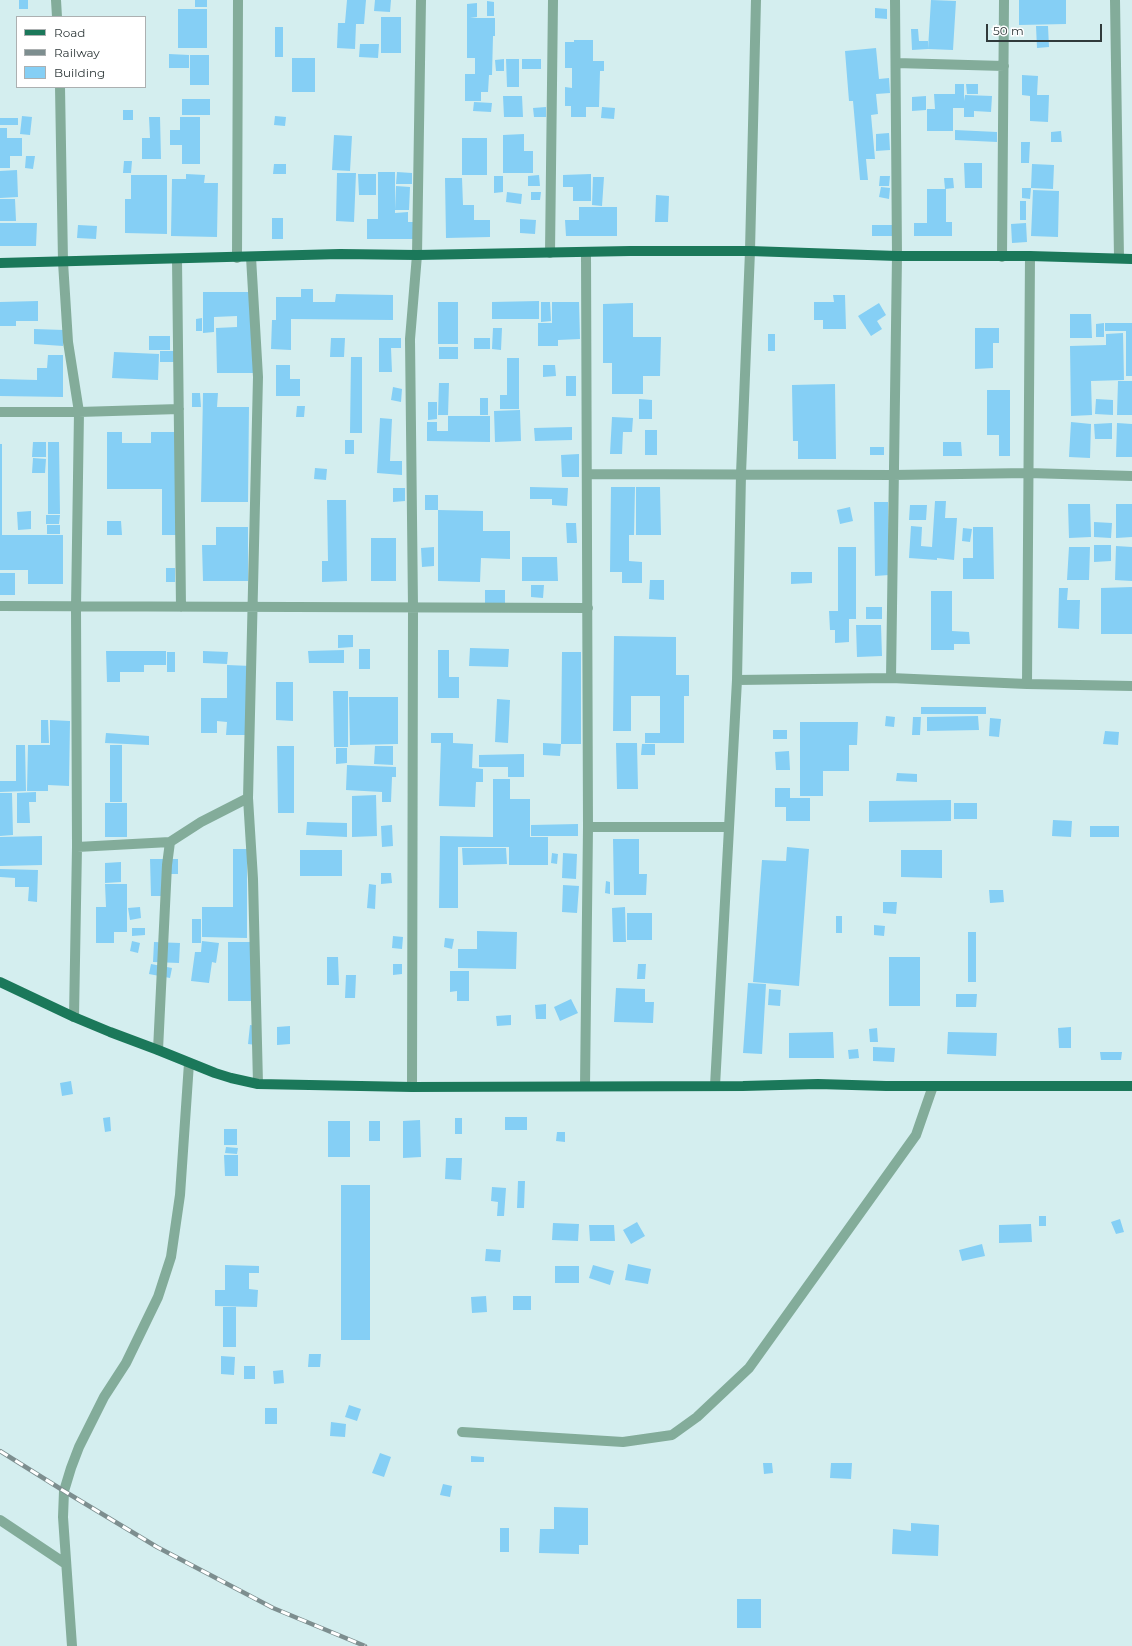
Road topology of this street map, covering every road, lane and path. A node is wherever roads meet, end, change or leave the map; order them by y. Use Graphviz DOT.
graph roads {
  1 [pos="56,0"];
  2 [pos="238,0"];
  3 [pos="420,0"];
  4 [pos="553,0"];
  5 [pos="756,0"];
  6 [pos="896,0"];
  7 [pos="1004,0"];
  8 [pos="1115,0"];
  9 [pos="57,16"];
  10 [pos="896,63"];
  11 [pos="1004,66"];
  12 [pos="60,88"];
  13 [pos="750,251"];
  14 [pos="550,253"];
  15 [pos="586,253"];
  16 [pos="417,255"];
  17 [pos="897,256"];
  18 [pos="1030,256"];
  19 [pos="251,257"];
  20 [pos="1002,257"];
  21 [pos="237,258"];
  22 [pos="1119,258"];
  23 [pos="177,259"];
  24 [pos="1132,259"];
  25 [pos="63,262"];
  26 [pos="0,263"];
  27 [pos="179,409"];
  28 [pos="0,412"];
  29 [pos="78,412"];
  30 [pos="1028,473"];
  31 [pos="587,474"];
  32 [pos="741,474"];
  33 [pos="892,475"];
  34 [pos="1132,476"];
  35 [pos="0,606"];
  36 [pos="76,607"];
  37 [pos="181,607"];
  38 [pos="254,607"];
  39 [pos="413,607"];
  40 [pos="588,608"];
  41 [pos="890,678"];
  42 [pos="737,680"];
  43 [pos="1027,684"];
  44 [pos="1132,686"];
  45 [pos="248,798"];
  46 [pos="588,827"];
  47 [pos="729,827"];
  48 [pos="170,842"];
  49 [pos="77,847"];
  50 [pos="0,982"];
  51 [pos="74,1017"];
  52 [pos="158,1050"];
  53 [pos="189,1063"];
  54 [pos="258,1084"];
  55 [pos="585,1086"];
  56 [pos="715,1086"];
  57 [pos="933,1086"];
  58 [pos="1132,1086"];
  59 [pos="412,1087"];
  60 [pos="462,1432"];
  61 [pos="0,1520"];
  62 [pos="66,1564"];
  63 [pos="72,1646"];
  1 -- 9 [label="street"];
  2 -- 21 [label="street"];
  3 -- 16 [label="street"];
  4 -- 14 [label="street"];
  5 -- 13 [label="street"];
  6 -- 10 [label="street"];
  7 -- 11 [label="street"];
  8 -- 22 [label="street"];
  10 -- 11 [label="street"];
  10 -- 17 [label="street"];
  11 -- 20 [label="street"];
  12 -- 25 [label="street"];
  13 -- 15 [label="main road"];
  13 -- 17 [label="main road"];
  13 -- 32 [label="street"];
  14 -- 15 [label="main road"];
  14 -- 16 [label="main road"];
  15 -- 31 [label="street"];
  16 -- 19 [label="main road"];
  16 -- 39 [label="street"];
  17 -- 20 [label="main road"];
  17 -- 33 [label="street"];
  18 -- 20 [label="main road"];
  18 -- 22 [label="main road"];
  18 -- 30 [label="street"];
  19 -- 21 [label="main road"];
  19 -- 38 [label="street"];
  21 -- 23 [label="main road"];
  22 -- 24 [label="main road"];
  23 -- 25 [label="main road"];
  23 -- 27 [label="street"];
  25 -- 26 [label="main road"];
  25 -- 29 [label="street"];
  27 -- 29 [label="street"];
  27 -- 37 [label="street"];
  28 -- 29 [label="street"];
  29 -- 36 [label="street"];
  30 -- 33 [label="street"];
  30 -- 34 [label="street"];
  30 -- 43 [label="street"];
  31 -- 32 [label="street"];
  31 -- 40 [label="street"];
  32 -- 33 [label="street"];
  32 -- 42 [label="street"];
  33 -- 41 [label="street"];
  35 -- 36 [label="street"];
  36 -- 37 [label="street"];
  36 -- 49 [label="street"];
  37 -- 38 [label="street"];
  38 -- 39 [label="street"];
  38 -- 45 [label="street"];
  39 -- 40 [label="street"];
  39 -- 59 [label="street"];
  40 -- 46 [label="street"];
  41 -- 42 [label="street"];
  41 -- 43 [label="street"];
  42 -- 47 [label="street"];
  43 -- 44 [label="street"];
  45 -- 48 [label="street"];
  45 -- 54 [label="street"];
  46 -- 47 [label="street"];
  46 -- 55 [label="street"];
  47 -- 56 [label="street"];
  48 -- 49 [label="street"];
  48 -- 52 [label="street"];
  49 -- 51 [label="street"];
  50 -- 51 [label="main road"];
  51 -- 52 [label="main road"];
  52 -- 53 [label="main road"];
  53 -- 54 [label="main road"];
  53 -- 62 [label="street"];
  54 -- 59 [label="main road"];
  55 -- 56 [label="main road"];
  55 -- 59 [label="main road"];
  56 -- 57 [label="main road"];
  57 -- 58 [label="main road"];
  57 -- 60 [label="street"];
  61 -- 62 [label="street"];
  62 -- 63 [label="street"];
}
